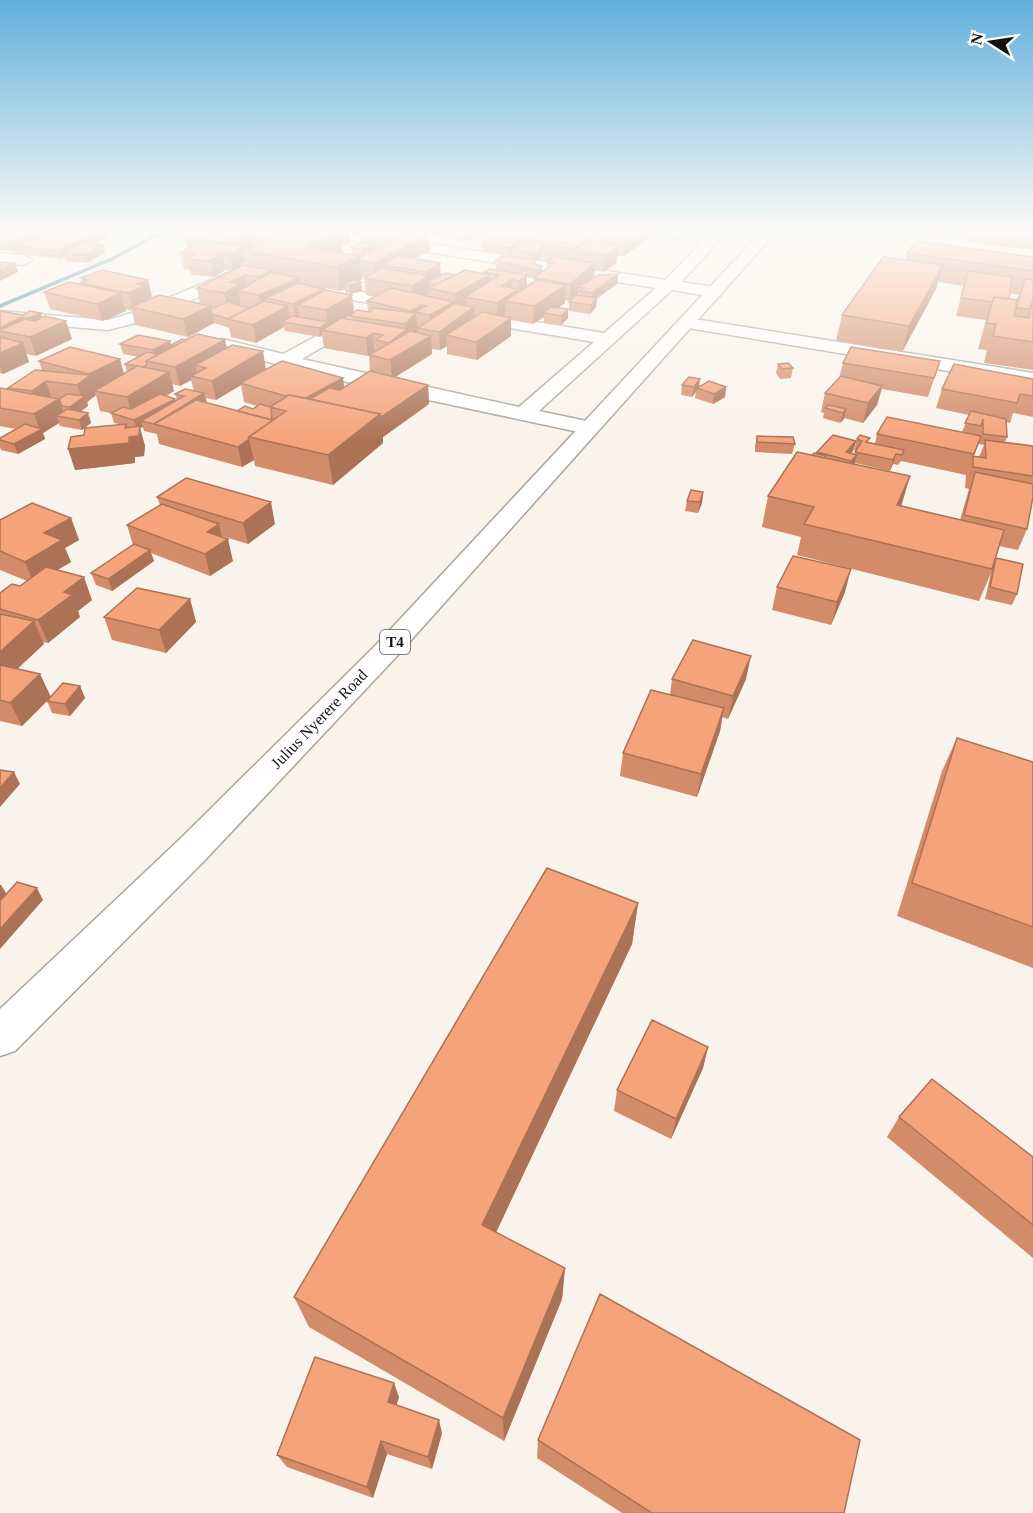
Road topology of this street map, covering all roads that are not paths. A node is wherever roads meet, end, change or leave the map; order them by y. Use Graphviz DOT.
graph roads {
  1 [pos="177,301"];
  2 [pos="387,301"];
  3 [pos="651,301"];
  4 [pos="707,301"];
  5 [pos="434,309"];
  6 [pos="457,314"];
  7 [pos="0,316"];
  8 [pos="688,323"];
  9 [pos="608,339"];
  10 [pos="218,345"];
  11 [pos="287,360"];
  12 [pos="1033,380"];
  13 [pos="524,414"];
  14 [pos="588,428"];
  15 [pos="0,1036"];
  1 -- 7 [label="main road"];
  2 -- 5 [label="main road"];
  2 -- 11 [label="main road"];
  3 -- 9 [label="main road"];
  4 -- 8 [label="main road, Julius Nyerere Road / T4"];
  6 -- 9 [label="main road"];
  8 -- 12 [label="main road"];
  8 -- 14 [label="main road, Julius Nyerere Road / T4"];
  9 -- 13 [label="main road"];
  10 -- 11 [label="main road"];
  11 -- 13 [label="main road"];
  13 -- 14 [label="main road"];
  14 -- 15 [label="main road, Julius Nyerere Road / T4"];
}
